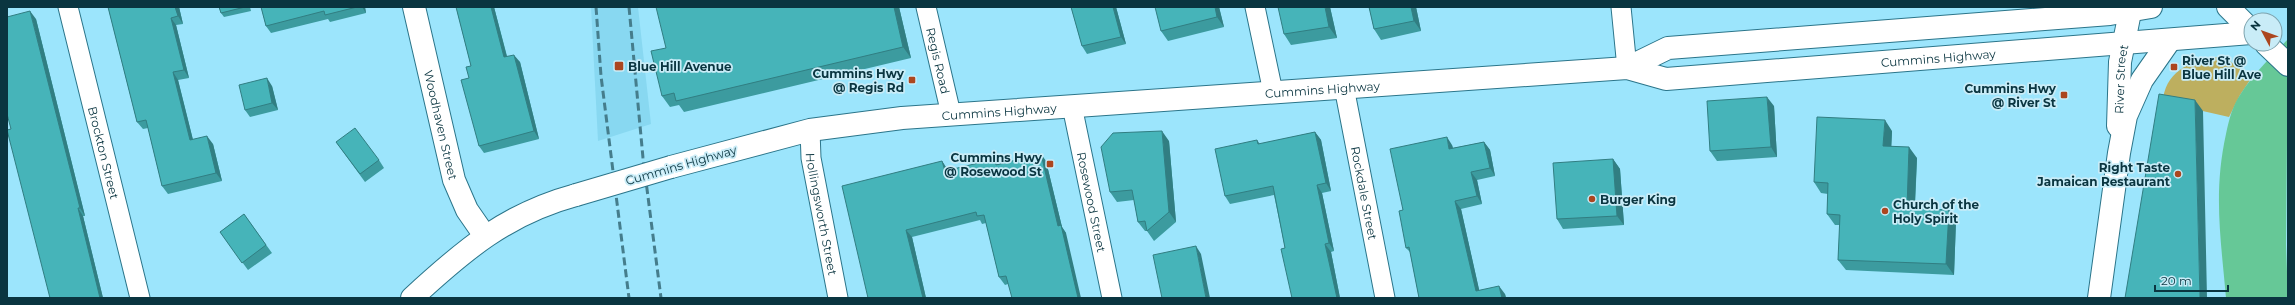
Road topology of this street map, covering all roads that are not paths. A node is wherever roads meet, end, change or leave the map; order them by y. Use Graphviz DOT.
graph roads {
  1 [pos="68,7"];
  2 [pos="414,7"];
  3 [pos="926,7"];
  4 [pos="1255,7"];
  5 [pos="1621,7"];
  6 [pos="2228,7"];
  7 [pos="2138,9"];
  8 [pos="2243,22"];
  9 [pos="2243,34"];
  10 [pos="2170,40"];
  11 [pos="2123,43"];
  12 [pos="2274,52"];
  13 [pos="2288,65"];
  14 [pos="1627,68"];
  15 [pos="1344,88"];
  16 [pos="1273,92"];
  17 [pos="1072,106"];
  18 [pos="951,114"];
  19 [pos="810,130"];
  20 [pos="2119,153"];
  21 [pos="485,236"];
  22 [pos="140,298"];
  23 [pos="412,298"];
  24 [pos="838,298"];
  25 [pos="1112,298"];
  26 [pos="1385,298"];
  27 [pos="2099,298"];
  1 -- 22 [label="street, Brockton Street"];
  2 -- 21 [label="main road, Woodhaven Street"];
  3 -- 18 [label="street, Regis Road"];
  4 -- 16 [label="street"];
  5 -- 14 [label="street"];
  6 -- 8 [label="main road"];
  7 -- 11 [label="main road, River Street"];
  7 -- 14 [label="main road, Cummins Highway"];
  9 -- 10 [label="main road, Cummins Highway"];
  10 -- 11 [label="main road, Cummins Highway"];
  10 -- 20 [label="main road, River Street"];
  11 -- 14 [label="main road, Cummins Highway"];
  11 -- 20 [label="main road, River Street"];
  12 -- 13 [label="main road"];
  14 -- 15 [label="main road, Cummins Highway"];
  15 -- 16 [label="main road, Cummins Highway"];
  15 -- 26 [label="street, Rockdale Street"];
  16 -- 17 [label="main road, Cummins Highway"];
  17 -- 18 [label="main road, Cummins Highway"];
  17 -- 25 [label="street, Rosewood Street"];
  18 -- 19 [label="main road, Cummins Highway"];
  19 -- 21 [label="main road, Cummins Highway, bridge"];
  19 -- 24 [label="street, Hollingsworth Street"];
  20 -- 27 [label="main road, River Street"];
  21 -- 23 [label="main road, Cummins Highway"];
}
